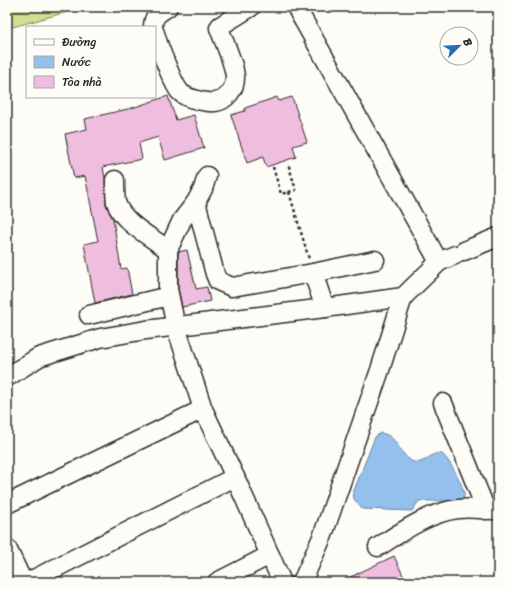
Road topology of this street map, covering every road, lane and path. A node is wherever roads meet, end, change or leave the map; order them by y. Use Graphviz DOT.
graph roads {
  1 [pos="168,7"];
  2 [pos="251,7"];
  3 [pos="296,7"];
  4 [pos="153,26"];
  5 [pos="156,36"];
  6 [pos="288,163"];
  7 [pos="273,168"];
  8 [pos="207,176"];
  9 [pos="115,180"];
  10 [pos="290,192"];
  11 [pos="196,202"];
  12 [pos="498,237"];
  13 [pos="168,250"];
  14 [pos="453,256"];
  15 [pos="375,260"];
  16 [pos="313,273"];
  17 [pos="170,296"];
  18 [pos="403,297"];
  19 [pos="325,308"];
  20 [pos="89,315"];
  21 [pos="176,327"];
  22 [pos="7,377"];
  23 [pos="443,403"];
  24 [pos="203,409"];
  25 [pos="235,477"];
  26 [pos="7,504"];
  27 [pos="492,510"];
  28 [pos="378,546"];
  29 [pos="7,548"];
  30 [pos="270,555"];
  31 [pos="23,582"];
  32 [pos="28,582"];
  33 [pos="217,582"];
  34 [pos="282,582"];
  35 [pos="302,582"];
  1 -- 4 [label="street"];
  2 -- 5 [label="street"];
  3 -- 14 [label="street"];
  6 -- 10 [label="path"];
  7 -- 10 [label="path"];
  8 -- 11 [label="street"];
  9 -- 13 [label="street"];
  10 -- 16 [label="path"];
  11 -- 13 [label="street"];
  11 -- 16 [label="street"];
  12 -- 14 [label="street"];
  13 -- 17 [label="street"];
  14 -- 18 [label="street"];
  15 -- 16 [label="street"];
  16 -- 19 [label="street"];
  17 -- 20 [label="street"];
  17 -- 21 [label="street"];
  18 -- 19 [label="street"];
  18 -- 35 [label="street"];
  19 -- 21 [label="street"];
  21 -- 22 [label="street"];
  21 -- 24 [label="street"];
  23 -- 27 [label="street"];
  24 -- 25 [label="street"];
  24 -- 26 [label="street"];
  25 -- 30 [label="street"];
  25 -- 32 [label="street"];
  27 -- 28 [label="street"];
  29 -- 31 [label="street"];
  30 -- 33 [label="street"];
  30 -- 34 [label="street"];
}
